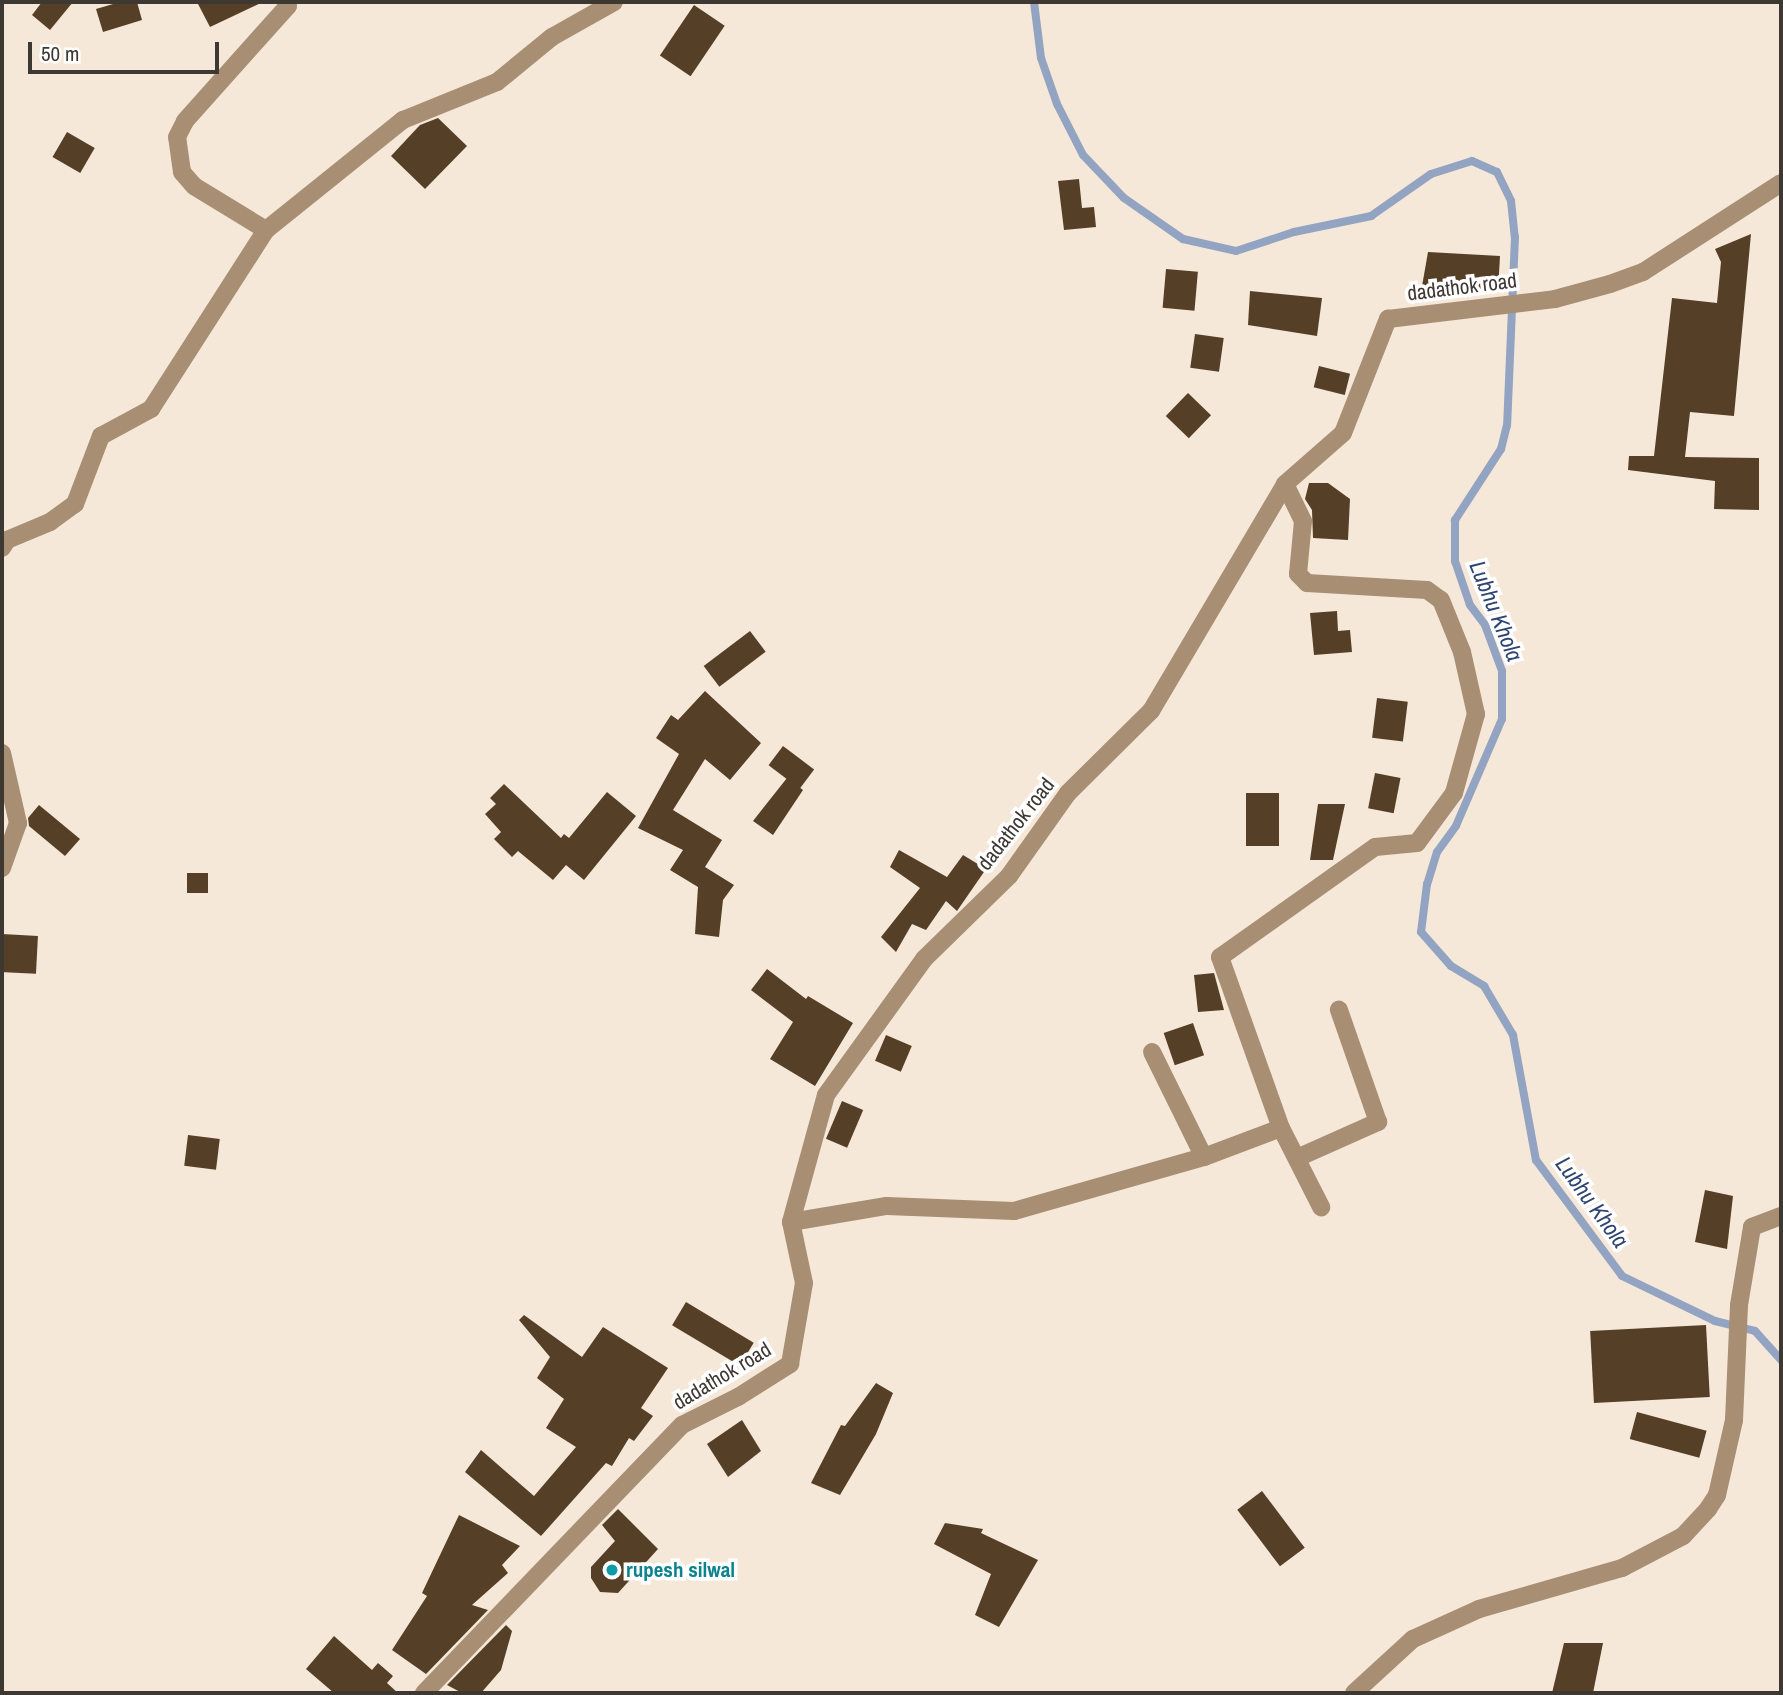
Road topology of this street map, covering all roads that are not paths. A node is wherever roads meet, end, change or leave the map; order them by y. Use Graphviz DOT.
graph roads {
  1 [pos="286,2"];
  2 [pos="614,2"];
  3 [pos="1781,183"];
  4 [pos="266,230"];
  5 [pos="1285,484"];
  6 [pos="2,548"];
  7 [pos="2,753"];
  8 [pos="2,868"];
  9 [pos="1339,1010"];
  10 [pos="1152,1052"];
  11 [pos="1281,1128"];
  12 [pos="1204,1157"];
  13 [pos="1297,1158"];
  14 [pos="1321,1208"];
  15 [pos="1781,1216"];
  16 [pos="791,1222"];
  17 [pos="424,1693"];
  18 [pos="1354,1693"];
  1 -- 4 [label="street"];
  2 -- 4 [label="street"];
  3 -- 5 [label="street, dadathok road"];
  4 -- 6 [label="street"];
  5 -- 11 [label="street"];
  5 -- 16 [label="street, dadathok road"];
  7 -- 8 [label="street"];
  9 -- 13 [label="street"];
  10 -- 12 [label="street"];
  11 -- 12 [label="street"];
  11 -- 13 [label="street"];
  12 -- 16 [label="street"];
  13 -- 14 [label="street"];
  15 -- 18 [label="street"];
  16 -- 17 [label="street, dadathok road"];
}
